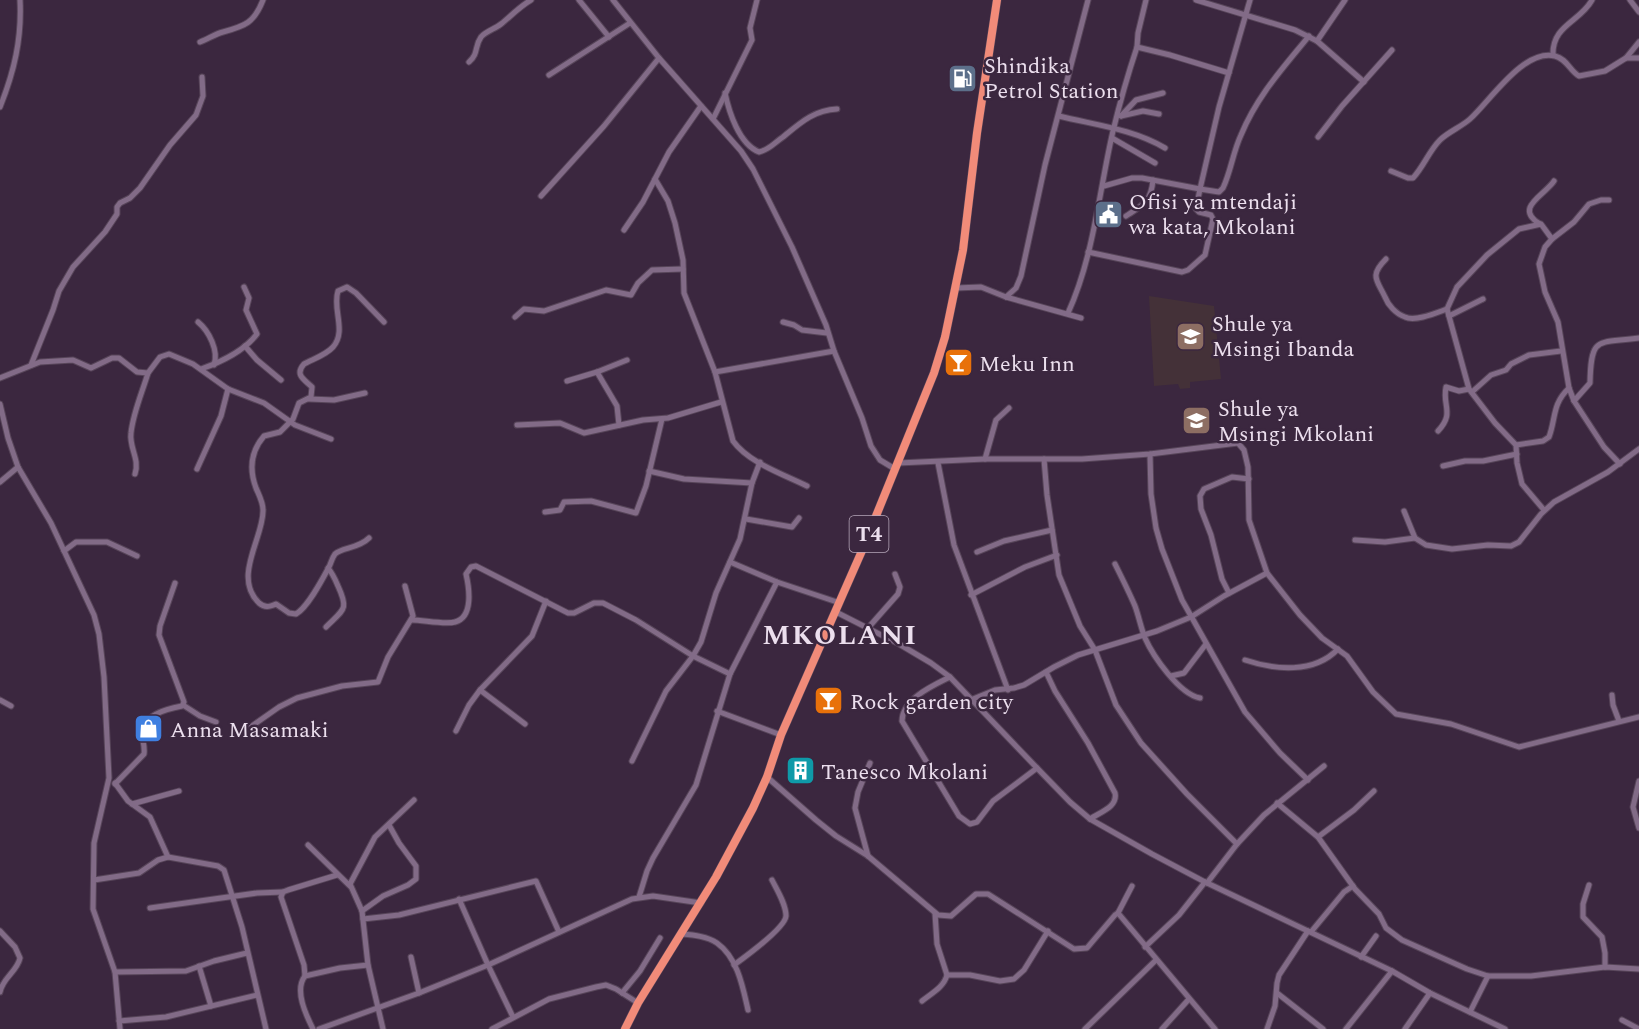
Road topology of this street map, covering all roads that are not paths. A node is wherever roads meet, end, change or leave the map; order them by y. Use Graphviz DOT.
graph roads {
  1 [pos="20,0"];
  2 [pos="262,0"];
  3 [pos="531,0"];
  4 [pos="579,0"];
  5 [pos="613,0"];
  6 [pos="756,0"];
  7 [pos="997,0"];
  8 [pos="1088,0"];
  9 [pos="1146,0"];
  10 [pos="1196,0"];
  11 [pos="1250,0"];
  12 [pos="1345,0"];
  13 [pos="1592,0"];
  14 [pos="1630,0"];
  15 [pos="1639,12"];
  16 [pos="1246,15"];
  17 [pos="630,23"];
  18 [pos="1310,36"];
  19 [pos="609,37"];
  20 [pos="1317,41"];
  21 [pos="200,42"];
  22 [pos="1639,42"];
  23 [pos="1137,47"];
  24 [pos="1392,50"];
  25 [pos="1553,55"];
  26 [pos="659,58"];
  27 [pos="1626,58"];
  28 [pos="1639,58"];
  29 [pos="469,62"];
  30 [pos="1229,73"];
  31 [pos="549,75"];
  32 [pos="202,77"];
  33 [pos="1364,82"];
  34 [pos="725,93"];
  35 [pos="1163,93"];
  36 [pos="701,106"];
  37 [pos="0,107"];
  38 [pos="837,109"];
  39 [pos="1159,114"];
  40 [pos="1059,116"];
  41 [pos="1119,117"];
  42 [pos="713,118"];
  43 [pos="1114,130"];
  44 [pos="1318,137"];
  45 [pos="1112,138"];
  46 [pos="1166,148"];
  47 [pos="1155,163"];
  48 [pos="1391,171"];
  49 [pos="655,179"];
  50 [pos="1153,180"];
  51 [pos="1554,181"];
  52 [pos="1104,186"];
  53 [pos="1200,189"];
  54 [pos="541,196"];
  55 [pos="1609,200"];
  56 [pos="1126,216"];
  57 [pos="1541,224"];
  58 [pos="624,230"];
  59 [pos="1552,239"];
  60 [pos="1088,252"];
  61 [pos="1386,259"];
  62 [pos="683,269"];
  63 [pos="244,287"];
  64 [pos="956,288"];
  65 [pos="1006,297"];
  66 [pos="1483,299"];
  67 [pos="1447,309"];
  68 [pos="1068,313"];
  69 [pos="1449,316"];
  70 [pos="515,317"];
  71 [pos="1081,318"];
  72 [pos="198,322"];
  73 [pos="384,322"];
  74 [pos="783,322"];
  75 [pos="827,333"];
  76 [pos="1639,338"];
  77 [pos="245,346"];
  78 [pos="834,351"];
  79 [pos="1562,351"];
  80 [pos="627,360"];
  81 [pos="31,365"];
  82 [pos="214,365"];
  83 [pos="201,369"];
  84 [pos="597,372"];
  85 [pos="715,372"];
  86 [pos="148,374"];
  87 [pos="0,378"];
  88 [pos="281,380"];
  89 [pos="567,381"];
  90 [pos="1569,388"];
  91 [pos="228,389"];
  92 [pos="1471,390"];
  93 [pos="365,393"];
  94 [pos="309,399"];
  95 [pos="1574,401"];
  96 [pos="721,402"];
  97 [pos="0,404"];
  98 [pos="1009,408"];
  99 [pos="662,419"];
  100 [pos="290,423"];
  101 [pos="517,425"];
  102 [pos="619,425"];
  103 [pos="1438,431"];
  104 [pos="331,439"];
  105 [pos="1516,445"];
  106 [pos="1639,449"];
  107 [pos="1150,454"];
  108 [pos="1517,454"];
  109 [pos="985,459"];
  110 [pos="1044,459"];
  111 [pos="760,462"];
  112 [pos="938,463"];
  113 [pos="1620,464"];
  114 [pos="896,466"];
  115 [pos="1443,466"];
  116 [pos="18,467"];
  117 [pos="197,469"];
  118 [pos="649,471"];
  119 [pos="135,474"];
  120 [pos="1249,479"];
  121 [pos="0,482"];
  122 [pos="752,483"];
  123 [pos="807,486"];
  124 [pos="1544,510"];
  125 [pos="1404,511"];
  126 [pos="545,512"];
  127 [pos="798,518"];
  128 [pos="746,519"];
  129 [pos="1052,530"];
  130 [pos="369,538"];
  131 [pos="1415,538"];
  132 [pos="1355,540"];
  133 [pos="64,551"];
  134 [pos="977,552"];
  135 [pos="1057,555"];
  136 [pos="137,556"];
  137 [pos="730,562"];
  138 [pos="1115,564"];
  139 [pos="328,568"];
  140 [pos="1267,573"];
  141 [pos="895,574"];
  142 [pos="777,582"];
  143 [pos="175,583"];
  144 [pos="405,586"];
  145 [pos="1229,593"];
  146 [pos="971,595"];
  147 [pos="546,601"];
  148 [pos="840,603"];
  149 [pos="836,612"];
  150 [pos="1191,617"];
  151 [pos="412,620"];
  152 [pos="326,627"];
  153 [pos="868,628"];
  154 [pos="1144,636"];
  155 [pos="1206,644"];
  156 [pos="1338,649"];
  157 [pos="1095,650"];
  158 [pos="693,656"];
  159 [pos="1245,660"];
  160 [pos="1046,672"];
  161 [pos="730,674"];
  162 [pos="1172,676"];
  163 [pos="950,677"];
  164 [pos="480,690"];
  165 [pos="1008,690"];
  166 [pos="1612,695"];
  167 [pos="1200,698"];
  168 [pos="973,699"];
  169 [pos="0,700"];
  170 [pos="183,705"];
  171 [pos="11,706"];
  172 [pos="717,711"];
  173 [pos="1639,717"];
  174 [pos="1619,720"];
  175 [pos="216,722"];
  176 [pos="525,724"];
  177 [pos="456,731"];
  178 [pos="234,734"];
  179 [pos="781,735"];
  180 [pos="632,761"];
  181 [pos="870,763"];
  182 [pos="1324,766"];
  183 [pos="1037,768"];
  184 [pos="767,777"];
  185 [pos="109,778"];
  186 [pos="1308,780"];
  187 [pos="1639,781"];
  188 [pos="115,784"];
  189 [pos="179,791"];
  190 [pos="1374,791"];
  191 [pos="414,800"];
  192 [pos="1277,803"];
  193 [pos="132,804"];
  194 [pos="1090,819"];
  195 [pos="389,825"];
  196 [pos="1639,828"];
  197 [pos="1318,837"];
  198 [pos="1237,844"];
  199 [pos="308,845"];
  200 [pos="868,856"];
  201 [pos="168,857"];
  202 [pos="337,875"];
  203 [pos="94,880"];
  204 [pos="772,880"];
  205 [pos="1206,882"];
  206 [pos="1589,885"];
  207 [pos="350,886"];
  208 [pos="1132,886"];
  209 [pos="1353,886"];
  210 [pos="283,892"];
  211 [pos="233,897"];
  212 [pos="639,897"];
  213 [pos="459,899"];
  214 [pos="700,903"];
  215 [pos="150,908"];
  216 [pos="362,911"];
  217 [pos="935,913"];
  218 [pos="1118,914"];
  219 [pos="363,919"];
  220 [pos="0,931"];
  221 [pos="1048,931"];
  222 [pos="559,932"];
  223 [pos="1309,932"];
  224 [pos="681,934"];
  225 [pos="1376,936"];
  226 [pos="660,938"];
  227 [pos="1145,947"];
  228 [pos="247,953"];
  229 [pos="411,957"];
  230 [pos="1361,957"];
  231 [pos="1156,960"];
  232 [pos="734,964"];
  233 [pos="368,965"];
  234 [pos="488,965"];
  235 [pos="199,966"];
  236 [pos="1605,967"];
  237 [pos="1639,969"];
  238 [pos="1392,971"];
  239 [pos="115,972"];
  240 [pos="947,975"];
  241 [pos="1488,975"];
  242 [pos="306,976"];
  243 [pos="0,992"];
  244 [pos="419,993"];
  245 [pos="622,993"];
  246 [pos="1277,993"];
  247 [pos="1430,993"];
  248 [pos="257,995"];
  249 [pos="1189,999"];
  250 [pos="922,1000"];
  251 [pos="638,1003"];
  252 [pos="211,1006"];
  253 [pos="378,1009"];
  254 [pos="748,1010"];
  255 [pos="1470,1012"];
  256 [pos="513,1017"];
  257 [pos="1622,1020"];
  258 [pos="119,1021"];
  259 [pos="120,1029"];
  260 [pos="266,1029"];
  261 [pos="313,1029"];
  262 [pos="319,1029"];
  263 [pos="383,1029"];
  264 [pos="492,1029"];
  265 [pos="625,1029"];
  266 [pos="1085,1029"];
  267 [pos="1162,1029"];
  268 [pos="1215,1029"];
  269 [pos="1267,1029"];
  270 [pos="1323,1029"];
  271 [pos="1346,1029"];
  272 [pos="1405,1029"];
  273 [pos="1504,1029"];
  274 [pos="1639,1029"];
  1 -- 37 [label="street"];
  2 -- 21 [label="street"];
  3 -- 29 [label="street"];
  4 -- 19 [label="street"];
  5 -- 17 [label="street"];
  6 -- 34 [label="street"];
  7 -- 64 [label="highway, T4"];
  8 -- 40 [label="street"];
  9 -- 23 [label="street"];
  10 -- 16 [label="street"];
  11 -- 16 [label="street"];
  12 -- 20 [label="street"];
  13 -- 25 [label="street"];
  14 -- 15 [label="street"];
  16 -- 18 [label="street"];
  16 -- 30 [label="street"];
  17 -- 19 [label="street"];
  17 -- 26 [label="street"];
  18 -- 20 [label="street"];
  18 -- 53 [label="street"];
  19 -- 31 [label="street"];
  20 -- 33 [label="street"];
  22 -- 27 [label="street"];
  23 -- 30 [label="street"];
  23 -- 41 [label="street"];
  24 -- 33 [label="street"];
  25 -- 27 [label="street"];
  25 -- 48 [label="street"];
  26 -- 36 [label="street"];
  26 -- 54 [label="street"];
  27 -- 28 [label="street"];
  30 -- 53 [label="street"];
  32 -- 81 [label="street"];
  33 -- 44 [label="street"];
  34 -- 38 [label="street"];
  34 -- 42 [label="street"];
  35 -- 41 [label="street"];
  36 -- 42 [label="street"];
  36 -- 49 [label="street"];
  39 -- 41 [label="street"];
  40 -- 43 [label="street"];
  40 -- 65 [label="street"];
  41 -- 43 [label="street"];
  42 -- 75 [label="street"];
  43 -- 45 [label="street"];
  43 -- 46 [label="street"];
  45 -- 47 [label="street"];
  45 -- 52 [label="street"];
  49 -- 58 [label="street"];
  49 -- 62 [label="street"];
  50 -- 52 [label="street"];
  50 -- 53 [label="street"];
  50 -- 56 [label="street"];
  51 -- 57 [label="street"];
  52 -- 60 [label="street"];
  53 -- 60 [label="street"];
  55 -- 59 [label="street"];
  57 -- 59 [label="street"];
  57 -- 67 [label="street"];
  59 -- 79 [label="street"];
  60 -- 68 [label="street"];
  61 -- 67 [label="street"];
  62 -- 70 [label="street"];
  62 -- 85 [label="street"];
  63 -- 77 [label="street"];
  64 -- 65 [label="street"];
  64 -- 114 [label="highway, T4"];
  65 -- 68 [label="street"];
  66 -- 69 [label="street"];
  67 -- 69 [label="street"];
  68 -- 71 [label="street"];
  69 -- 92 [label="street"];
  72 -- 82 [label="street"];
  73 -- 94 [label="street"];
  74 -- 75 [label="street"];
  75 -- 78 [label="street"];
  76 -- 95 [label="street"];
  77 -- 82 [label="street"];
  77 -- 88 [label="street"];
  78 -- 85 [label="street"];
  78 -- 114 [label="street"];
  79 -- 90 [label="street"];
  79 -- 92 [label="street"];
  80 -- 84 [label="street"];
  81 -- 86 [label="street"];
  81 -- 87 [label="street"];
  82 -- 83 [label="street"];
  83 -- 86 [label="street"];
  83 -- 91 [label="street"];
  84 -- 89 [label="street"];
  84 -- 102 [label="street"];
  85 -- 96 [label="street"];
  86 -- 119 [label="street"];
  90 -- 95 [label="street"];
  90 -- 105 [label="street"];
  91 -- 100 [label="street"];
  91 -- 117 [label="street"];
  92 -- 103 [label="street"];
  92 -- 105 [label="street"];
  93 -- 94 [label="street"];
  94 -- 100 [label="street"];
  95 -- 113 [label="street"];
  96 -- 99 [label="street"];
  96 -- 111 [label="street"];
  97 -- 116 [label="street"];
  98 -- 109 [label="street"];
  99 -- 102 [label="street"];
  99 -- 118 [label="street"];
  100 -- 104 [label="street"];
  100 -- 139 [label="street"];
  101 -- 102 [label="street"];
  105 -- 108 [label="street"];
  106 -- 113 [label="street"];
  107 -- 110 [label="street"];
  107 -- 120 [label="street"];
  107 -- 150 [label="street"];
  108 -- 115 [label="street"];
  108 -- 124 [label="street"];
  109 -- 110 [label="street"];
  109 -- 112 [label="street"];
  110 -- 129 [label="street"];
  111 -- 122 [label="street"];
  111 -- 123 [label="street"];
  112 -- 114 [label="street"];
  112 -- 146 [label="street"];
  113 -- 124 [label="street"];
  114 -- 148 [label="highway, T4"];
  116 -- 121 [label="street"];
  116 -- 133 [label="street"];
  118 -- 122 [label="street"];
  118 -- 126 [label="street"];
  120 -- 140 [label="street"];
  120 -- 145 [label="street"];
  122 -- 128 [label="street"];
  124 -- 131 [label="street"];
  125 -- 131 [label="street"];
  127 -- 128 [label="street"];
  128 -- 137 [label="street"];
  129 -- 134 [label="street"];
  129 -- 135 [label="street"];
  130 -- 139 [label="street"];
  131 -- 132 [label="street"];
  133 -- 136 [label="street"];
  133 -- 185 [label="street"];
  135 -- 146 [label="street"];
  135 -- 157 [label="street"];
  137 -- 142 [label="street"];
  137 -- 158 [label="street"];
  138 -- 154 [label="street"];
  139 -- 152 [label="street"];
  140 -- 145 [label="street"];
  140 -- 156 [label="street"];
  141 -- 153 [label="street"];
  142 -- 148 [label="street"];
  142 -- 161 [label="street"];
  143 -- 170 [label="street"];
  144 -- 151 [label="street"];
  145 -- 150 [label="street"];
  146 -- 165 [label="street"];
  147 -- 151 [label="street"];
  147 -- 158 [label="street"];
  147 -- 164 [label="street"];
  148 -- 149 [label="highway, T4"];
  149 -- 153 [label="street"];
  149 -- 179 [label="highway, T4"];
  150 -- 154 [label="street"];
  150 -- 155 [label="street"];
  151 -- 178 [label="street"];
  153 -- 163 [label="street"];
  154 -- 157 [label="street"];
  154 -- 162 [label="street"];
  155 -- 162 [label="street"];
  155 -- 186 [label="street"];
  156 -- 159 [label="street"];
  156 -- 174 [label="street"];
  157 -- 160 [label="street"];
  157 -- 198 [label="street"];
  158 -- 161 [label="street"];
  158 -- 180 [label="street"];
  160 -- 165 [label="street"];
  160 -- 194 [label="street"];
  161 -- 172 [label="street"];
  162 -- 167 [label="street"];
  163 -- 168 [label="street"];
  163 -- 183 [label="street"];
  164 -- 176 [label="street"];
  164 -- 177 [label="street"];
  165 -- 168 [label="street"];
  166 -- 174 [label="street"];
  168 -- 183 [label="street"];
  169 -- 171 [label="street"];
  170 -- 175 [label="street"];
  170 -- 188 [label="street"];
  172 -- 179 [label="street"];
  172 -- 212 [label="street"];
  173 -- 174 [label="street"];
  179 -- 184 [label="highway, T4"];
  181 -- 200 [label="street"];
  182 -- 186 [label="street"];
  183 -- 194 [label="street"];
  184 -- 200 [label="street"];
  184 -- 214 [label="highway, T4"];
  185 -- 188 [label="street"];
  185 -- 203 [label="street"];
  186 -- 192 [label="street"];
  187 -- 196 [label="street"];
  188 -- 193 [label="street"];
  189 -- 193 [label="street"];
  190 -- 197 [label="street"];
  191 -- 195 [label="street"];
  192 -- 197 [label="street"];
  192 -- 198 [label="street"];
  193 -- 201 [label="street"];
  194 -- 205 [label="street"];
  195 -- 207 [label="street"];
  195 -- 216 [label="street"];
  197 -- 209 [label="street"];
  198 -- 205 [label="street"];
  199 -- 202 [label="street"];
  200 -- 217 [label="street"];
  201 -- 203 [label="street"];
  201 -- 211 [label="street"];
  202 -- 207 [label="street"];
  202 -- 210 [label="street"];
  203 -- 239 [label="street"];
  204 -- 232 [label="street"];
  205 -- 223 [label="street"];
  205 -- 227 [label="street"];
  206 -- 236 [label="street"];
  207 -- 216 [label="street"];
  208 -- 218 [label="street"];
  209 -- 223 [label="street"];
  209 -- 241 [label="street"];
  210 -- 211 [label="street"];
  210 -- 242 [label="street"];
  211 -- 215 [label="street"];
  211 -- 228 [label="street"];
  212 -- 214 [label="street"];
  212 -- 222 [label="street"];
  213 -- 219 [label="street"];
  213 -- 222 [label="street"];
  213 -- 234 [label="street"];
  214 -- 224 [label="highway, T4"];
  216 -- 219 [label="street"];
  217 -- 221 [label="street"];
  217 -- 240 [label="street"];
  218 -- 221 [label="street"];
  218 -- 227 [label="street"];
  219 -- 233 [label="street"];
  220 -- 243 [label="street"];
  221 -- 240 [label="street"];
  222 -- 234 [label="street"];
  223 -- 230 [label="street"];
  223 -- 246 [label="street"];
  224 -- 232 [label="street"];
  224 -- 251 [label="highway, T4"];
  225 -- 230 [label="street"];
  226 -- 245 [label="street"];
  227 -- 231 [label="street"];
  228 -- 235 [label="street"];
  228 -- 248 [label="street"];
  229 -- 244 [label="street"];
  230 -- 238 [label="street"];
  231 -- 249 [label="street"];
  231 -- 266 [label="street"];
  232 -- 254 [label="street"];
  233 -- 242 [label="street"];
  233 -- 253 [label="street"];
  234 -- 244 [label="street"];
  234 -- 256 [label="street"];
  235 -- 239 [label="street"];
  235 -- 252 [label="street"];
  236 -- 237 [label="street"];
  236 -- 241 [label="street"];
  238 -- 247 [label="street"];
  238 -- 271 [label="street"];
  239 -- 258 [label="street"];
  240 -- 250 [label="street"];
  241 -- 255 [label="street"];
  242 -- 261 [label="street"];
  244 -- 253 [label="street"];
  245 -- 251 [label="street"];
  245 -- 256 [label="street"];
  246 -- 269 [label="street"];
  246 -- 270 [label="street"];
  247 -- 255 [label="street"];
  247 -- 272 [label="street"];
  248 -- 252 [label="street"];
  248 -- 260 [label="street"];
  249 -- 267 [label="street"];
  249 -- 268 [label="street"];
  251 -- 265 [label="highway, T4"];
  252 -- 258 [label="street"];
  253 -- 262 [label="street"];
  253 -- 263 [label="street"];
  255 -- 273 [label="street"];
  256 -- 264 [label="street"];
  257 -- 274 [label="street"];
  258 -- 259 [label="street"];
}
